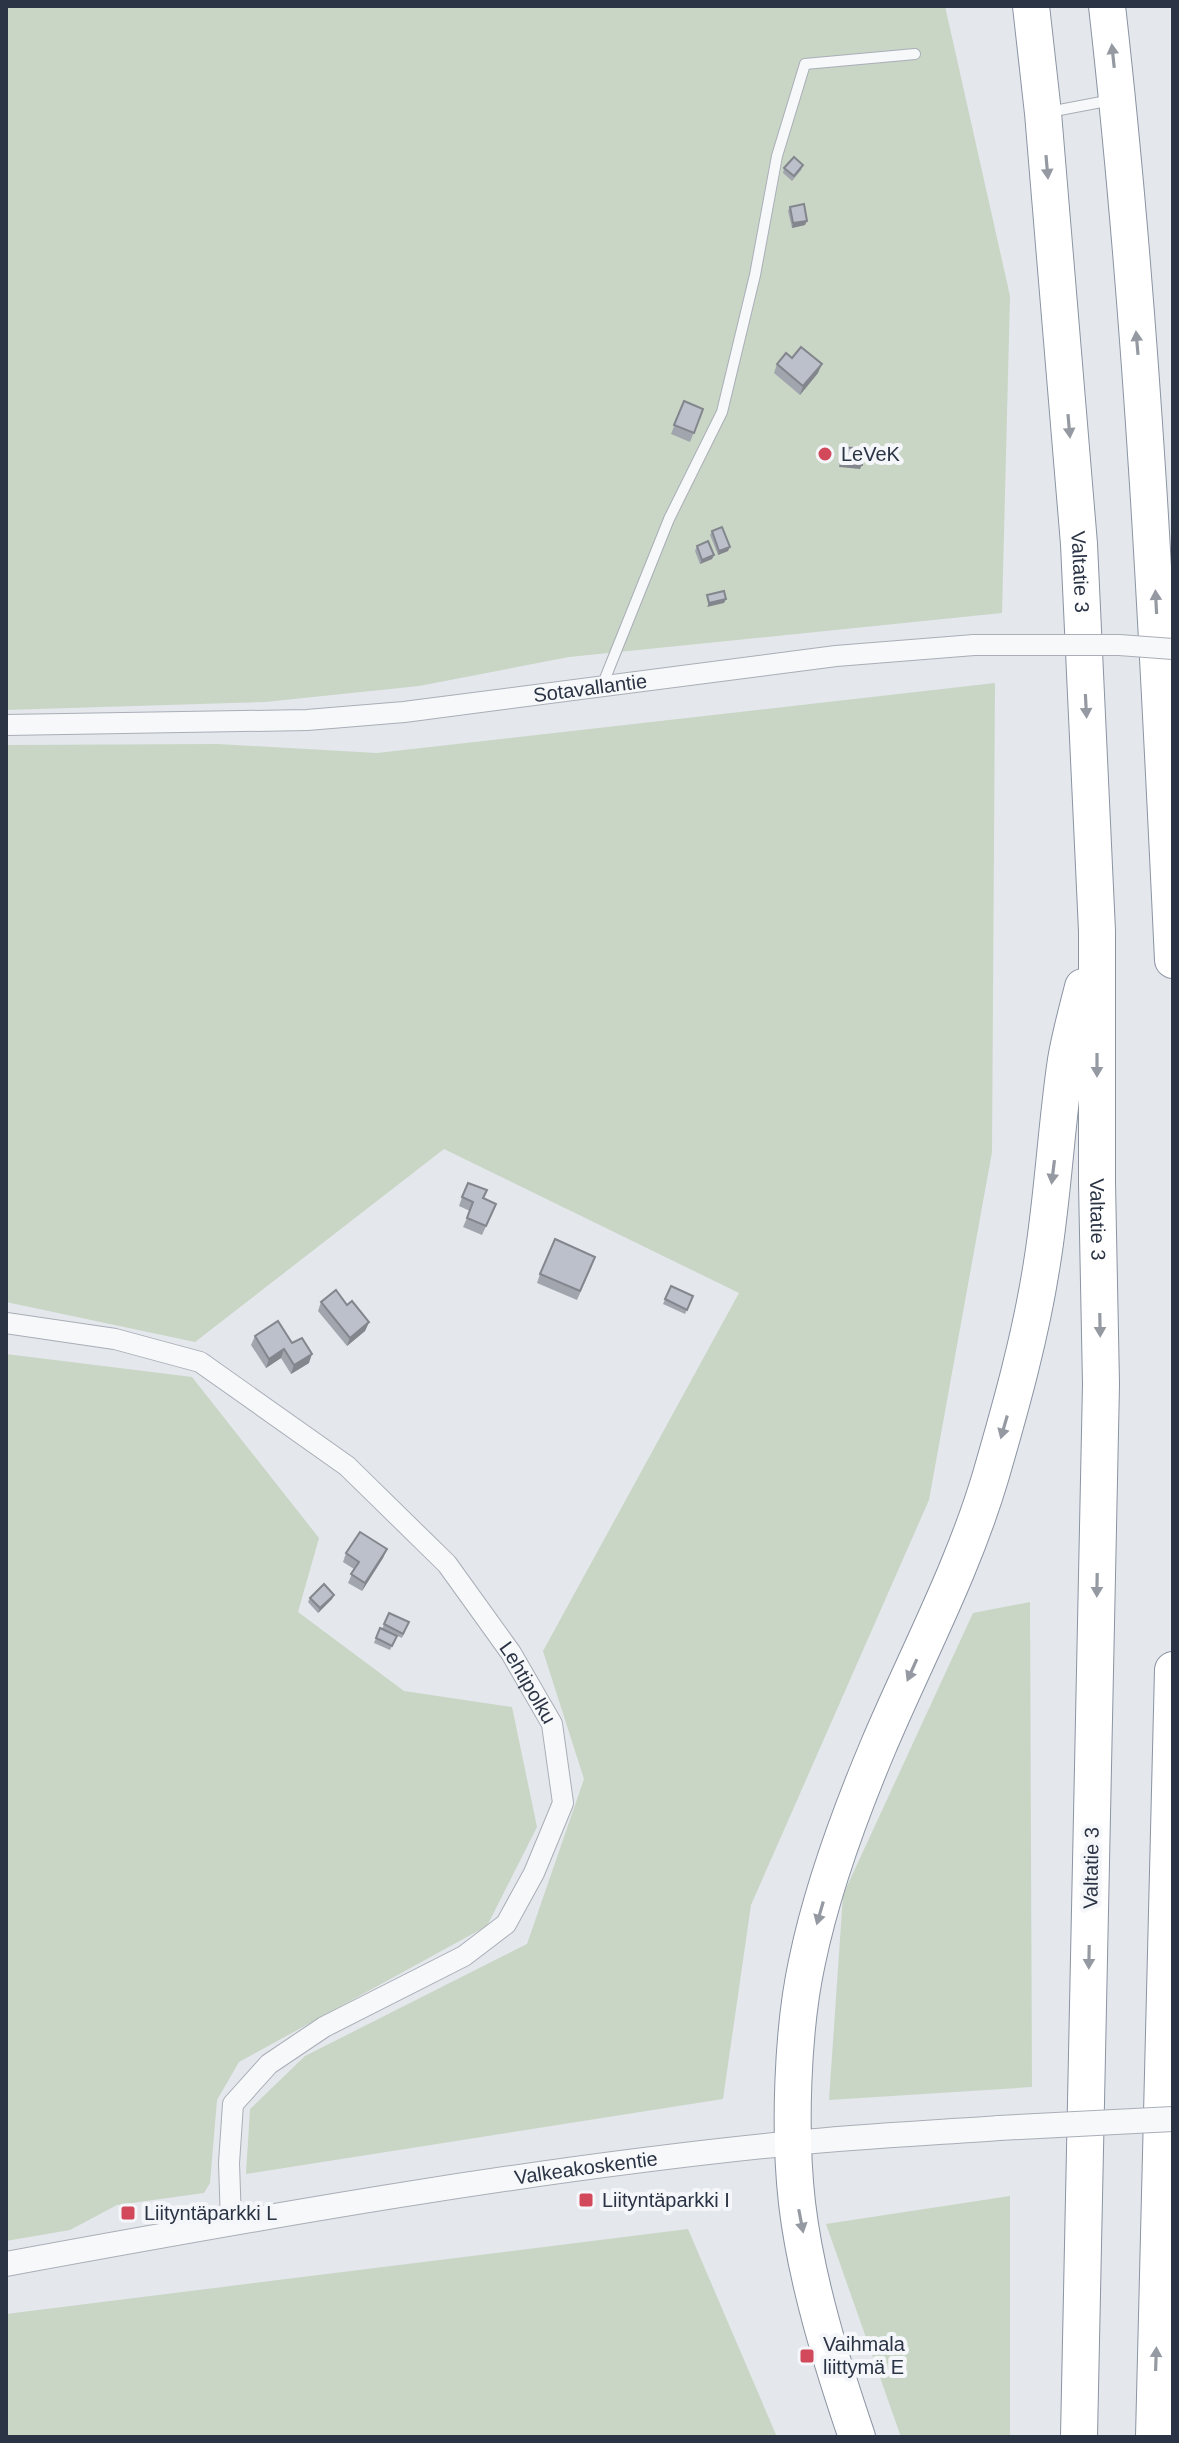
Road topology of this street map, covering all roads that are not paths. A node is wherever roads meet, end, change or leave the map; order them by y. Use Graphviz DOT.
graph roads {
  1 [pos="1031,6"];
  2 [pos="1107,6"];
  3 [pos="915,54"];
  4 [pos="1118,99"];
  5 [pos="1043,113"];
  6 [pos="1173,649"];
  7 [pos="602,686"];
  8 [pos="6,725"];
  9 [pos="1097,931"];
  10 [pos="1173,960"];
  11 [pos="6,1323"];
  12 [pos="1173,1670"];
  13 [pos="1172,1812"];
  14 [pos="1173,2119"];
  15 [pos="794,2143"];
  16 [pos="231,2222"];
  17 [pos="6,2264"];
  18 [pos="857,2437"];
  19 [pos="1079,2437"];
  20 [pos="1154,2437"];
  1 -- 5 [label="highway, Valtatie 3"];
  4 -- 2 [label="highway, one-way"];
  3 -- 7 [label="lane"];
  4 -- 5 [label="lane"];
  10 -- 4 [label="highway, one-way"];
  5 -- 9 [label="highway, Valtatie 3, one-way"];
  6 -- 7 [label="street, Sotavallantie, bridge"];
  7 -- 8 [label="street, Sotavallantie"];
  9 -- 15 [label="highway, one-way"];
  9 -- 19 [label="highway, Valtatie 3, one-way"];
  11 -- 16 [label="street, Lehtipolku"];
  12 -- 13 [label="highway"];
  20 -- 13 [label="highway, one-way"];
  14 -- 15 [label="street, Valkeakoskentie, bridge"];
  15 -- 16 [label="street, Valkeakoskentie"];
  15 -- 18 [label="highway, one-way"];
  16 -- 17 [label="street, Valkeakoskentie"];
}
